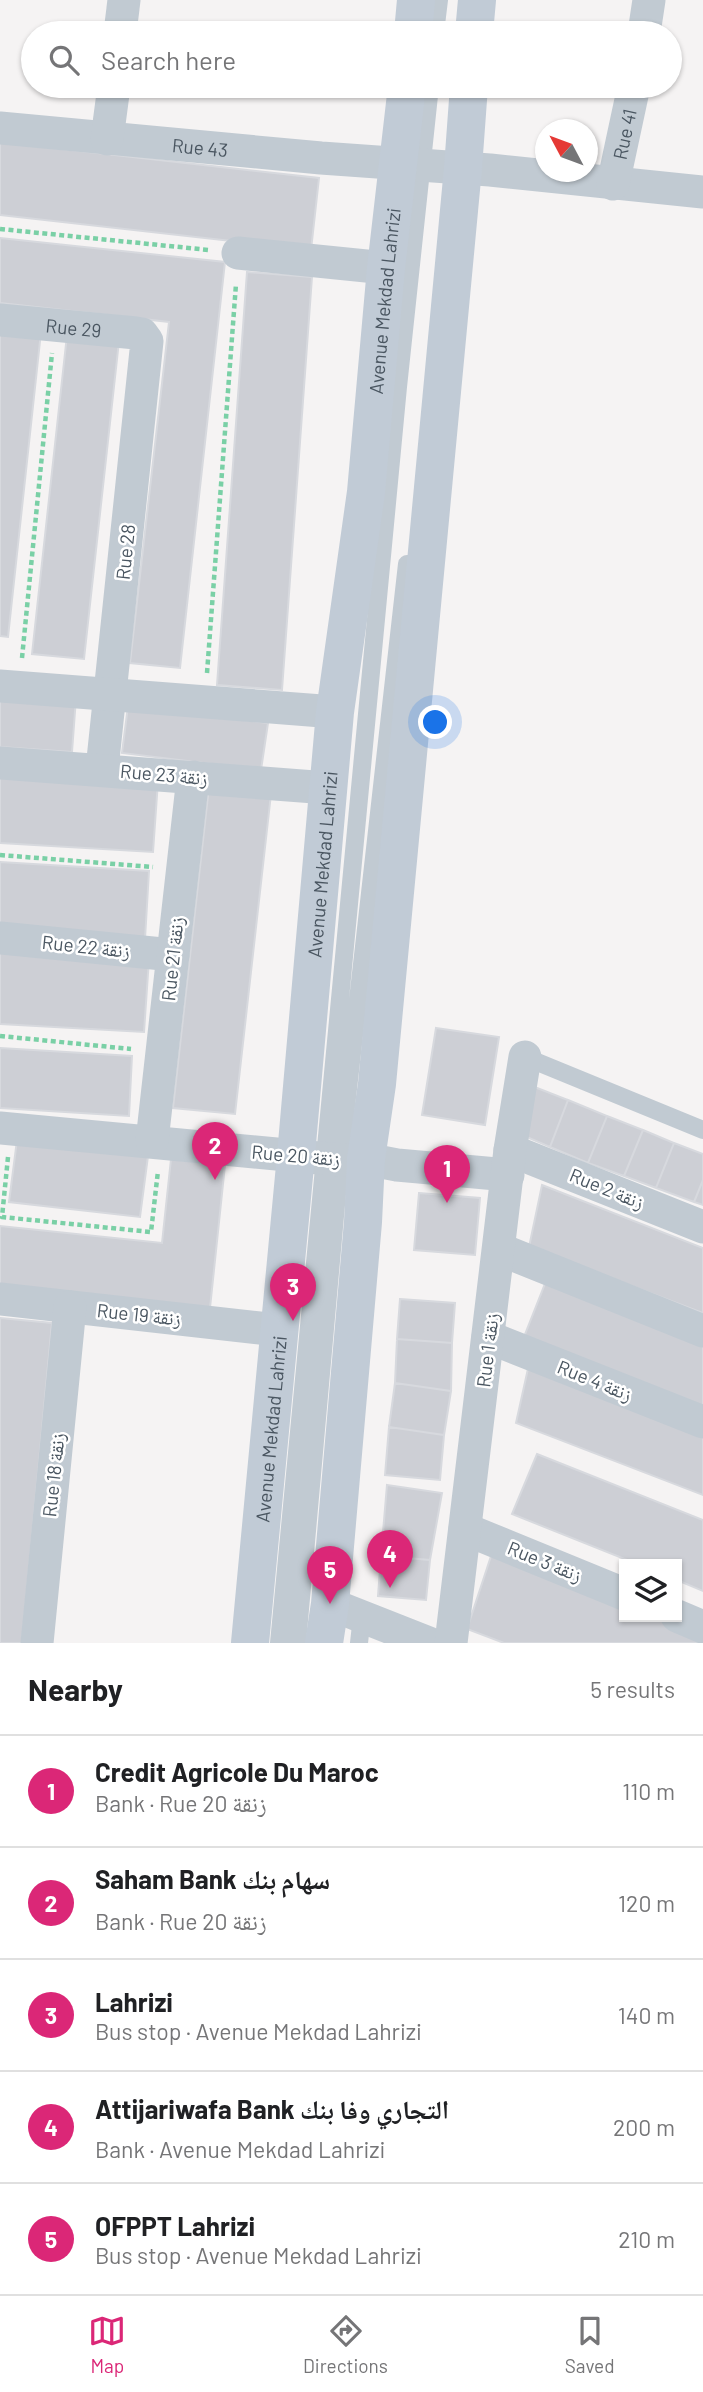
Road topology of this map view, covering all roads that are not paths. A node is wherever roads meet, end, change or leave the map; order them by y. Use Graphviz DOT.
graph roads {
  1 [pos="124,0"];
  2 [pos="416,0"];
  3 [pos="439,0"];
  4 [pos="464,0"];
  5 [pos="478,0"];
  6 [pos="649,0"];
  7 [pos="121,21"];
  8 [pos="414,21"];
  9 [pos="436,21"];
  10 [pos="462,21"];
  11 [pos="475,21"];
  12 [pos="646,21"];
  13 [pos="112,98"];
  14 [pos="411,98"];
  15 [pos="430,98"];
  16 [pos="453,98"];
  17 [pos="464,98"];
  18 [pos="631,98"];
  19 [pos="0,128"];
  20 [pos="107,139"];
  21 [pos="433,165"];
  22 [pos="613,184"];
  23 [pos="703,192"];
  24 [pos="238,253"];
  25 [pos="386,268"];
  26 [pos="0,320"];
  27 [pos="145,336"];
  28 [pos="415,488"];
  29 [pos="409,543"];
  30 [pos="9,686"];
  31 [pos="110,694"];
  32 [pos="335,712"];
  33 [pos="0,763"];
  34 [pos="102,769"];
  35 [pos="193,777"];
  36 [pos="328,788"];
  37 [pos="0,938"];
  38 [pos="173,955"];
  39 [pos="525,1057"];
  40 [pos="5,1128"];
  41 [pos="703,1130"];
  42 [pos="156,1142"];
  43 [pos="332,1158"];
  44 [pos="509,1162"];
  45 [pos="703,1227"];
  46 [pos="499,1249"];
  47 [pos="0,1299"];
  48 [pos="70,1307"];
  49 [pos="278,1330"];
  50 [pos="703,1331"];
  51 [pos="488,1337"];
  52 [pos="703,1422"];
  53 [pos="465,1529"];
  54 [pos="619,1592"];
  55 [pos="682,1618"];
  56 [pos="350,1621"];
  57 [pos="703,1627"];
  58 [pos="37,1643"];
  59 [pos="250,1643"];
  60 [pos="279,1643"];
  61 [pos="298,1643"];
  62 [pos="324,1643"];
  63 [pos="429,1643"];
  64 [pos="451,1643"];
  1 -- 7 [label="street"];
  2 -- 8 [label="main road"];
  3 -- 9 [label="lane"];
  4 -- 10 [label="lane"];
  5 -- 11 [label="main road"];
  6 -- 12 [label="street"];
  13 -- 20 [label="street"];
  14 -- 21 [label="main road, Avenue Mekdad Lahrizi"];
  15 -- 21 [label="lane"];
  16 -- 21 [label="lane"];
  17 -- 21 [label="main road, Avenue Mekdad Lahrizi"];
  18 -- 22 [label="street, Rue 41"];
  19 -- 20 [label="street, Rue 43"];
  20 -- 21 [label="street, Rue 43"];
  21 -- 22 [label="street, Rue 43"];
  21 -- 25 [label="main road, Avenue Mekdad Lahrizi"];
  21 -- 28 [label="lane"];
  21 -- 43 [label="main road, Avenue Mekdad Lahrizi"];
  22 -- 23 [label="street, Rue 43"];
  24 -- 25 [label="street"];
  25 -- 32 [label="main road, Avenue Mekdad Lahrizi"];
  26 -- 27 [label="street, Rue 29"];
  27 -- 31 [label="street, Rue 28"];
  29 -- 43 [label="lane"];
  30 -- 31 [label="street"];
  31 -- 32 [label="street"];
  31 -- 34 [label="street, Rue 28"];
  32 -- 36 [label="main road, Avenue Mekdad Lahrizi"];
  33 -- 34 [label="street, Rue 23 زنقة"];
  34 -- 35 [label="street, Rue 23 زنقة"];
  35 -- 36 [label="street, Rue 23 زنقة"];
  35 -- 38 [label="street, Rue 21 زنقة"];
  36 -- 43 [label="main road, Avenue Mekdad Lahrizi"];
  37 -- 38 [label="street, Rue 22 زنقة"];
  38 -- 42 [label="street, Rue 21 زنقة"];
  39 -- 41 [label="lane"];
  39 -- 44 [label="street, Rue 1 زنقة"];
  40 -- 42 [label="street, Rue 20 زنقة"];
  42 -- 43 [label="street, Rue 20 زنقة"];
  43 -- 44 [label="street, Rue 20 زنقة"];
  43 -- 49 [label="main road, Avenue Mekdad Lahrizi"];
  43 -- 56 [label="main road, Avenue Mekdad Lahrizi"];
  43 -- 60 [label="lane"];
  43 -- 61 [label="lane"];
  44 -- 45 [label="street, Rue 2 زنقة"];
  44 -- 46 [label="street, Rue 1 زنقة"];
  46 -- 50 [label="street"];
  46 -- 51 [label="street, Rue 1 زنقة"];
  47 -- 48 [label="street, Rue 19 زنقة"];
  48 -- 49 [label="street, Rue 19 زنقة"];
  48 -- 58 [label="street, Rue 18 زنقة"];
  49 -- 59 [label="main road, Avenue Mekdad Lahrizi"];
  51 -- 52 [label="street, Rue 4 زنقة"];
  51 -- 53 [label="street, Rue 1 زنقة"];
  53 -- 54 [label="street, Rue 3 زنقة"];
  53 -- 64 [label="street, Rue 1 زنقة"];
  55 -- 57 [label="street"];
  56 -- 62 [label="main road, Avenue Mekdad Lahrizi"];
  56 -- 63 [label="street"];
}
